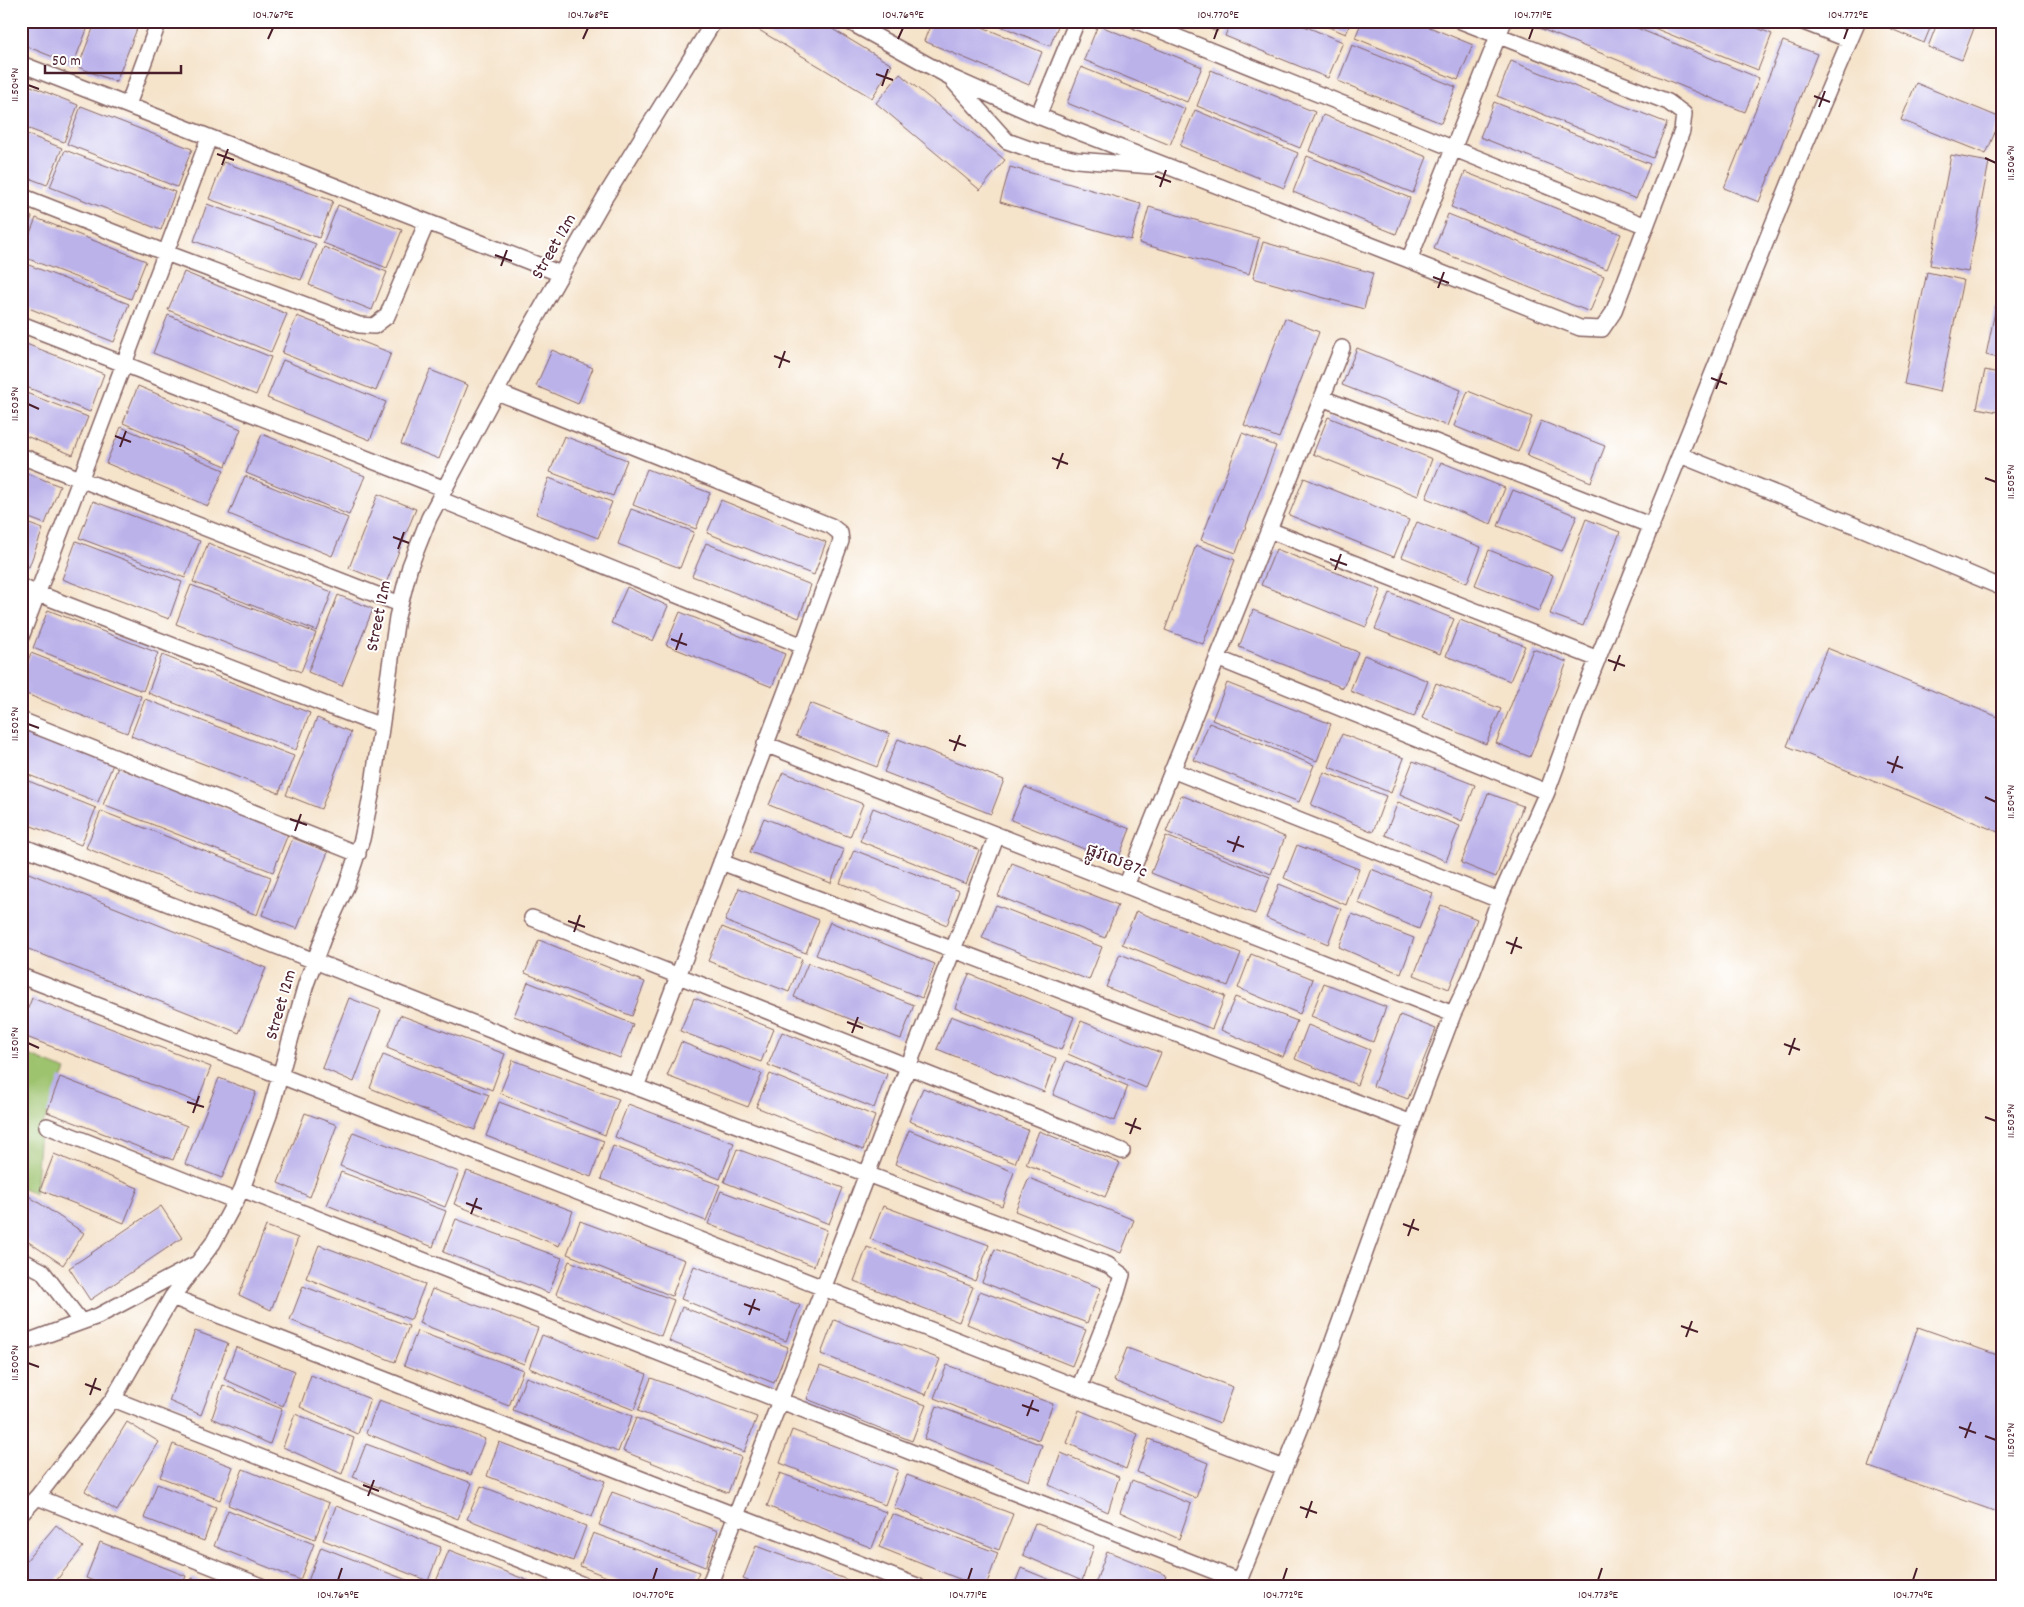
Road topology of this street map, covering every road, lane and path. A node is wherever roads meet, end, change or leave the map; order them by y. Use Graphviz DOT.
graph roads {
  1 [pos="159,21"];
  2 [pos="714,21"];
  3 [pos="848,21"];
  4 [pos="1077,21"];
  5 [pos="1137,21"];
  6 [pos="1461,21"];
  7 [pos="1504,21"];
  8 [pos="1801,21"];
  9 [pos="1858,21"];
  10 [pos="1498,36"];
  11 [pos="1850,40"];
  12 [pos="21,64"];
  13 [pos="950,77"];
  14 [pos="128,105"];
  15 [pos="1038,116"];
  16 [pos="209,138"];
  17 [pos="1454,149"];
  18 [pos="1168,167"];
  19 [pos="21,196"];
  20 [pos="427,222"];
  21 [pos="1646,226"];
  22 [pos="166,253"];
  23 [pos="1409,260"];
  24 [pos="561,274"];
  25 [pos="21,324"];
  26 [pos="1342,348"];
  27 [pos="124,364"];
  28 [pos="497,392"];
  29 [pos="1322,398"];
  30 [pos="1680,455"];
  31 [pos="21,456"];
  32 [pos="80,479"];
  33 [pos="442,494"];
  34 [pos="1652,526"];
  35 [pos="1269,530"];
  36 [pos="21,587"];
  37 [pos="2003,588"];
  38 [pos="38,593"];
  39 [pos="400,604"];
  40 [pos="21,637"];
  41 [pos="802,646"];
  42 [pos="1217,658"];
  43 [pos="1598,659"];
  44 [pos="21,720"];
  45 [pos="380,726"];
  46 [pos="765,744"];
  47 [pos="1172,770"];
  48 [pos="1547,792"];
  49 [pos="997,835"];
  50 [pos="21,846"];
  51 [pos="358,854"];
  52 [pos="721,862"];
  53 [pos="1126,886"];
  54 [pos="1499,900"];
  55 [pos="532,918"];
  56 [pos="953,950"];
  57 [pos="315,960"];
  58 [pos="21,976"];
  59 [pos="678,976"];
  60 [pos="1453,1014"];
  61 [pos="908,1067"];
  62 [pos="280,1076"];
  63 [pos="636,1086"];
  64 [pos="1412,1123"];
  65 [pos="47,1126"];
  66 [pos="1122,1151"];
  67 [pos="867,1174"];
  68 [pos="239,1195"];
  69 [pos="21,1260"];
  70 [pos="198,1264"];
  71 [pos="824,1288"];
  72 [pos="172,1297"];
  73 [pos="81,1322"];
  74 [pos="21,1344"];
  75 [pos="1079,1388"];
  76 [pos="113,1399"];
  77 [pos="780,1402"];
  78 [pos="1284,1468"];
  79 [pos="37,1497"];
  80 [pos="21,1514"];
  81 [pos="736,1516"];
  82 [pos="1238,1583"];
  83 [pos="261,1586"];
  84 [pos="586,1586"];
  85 [pos="710,1586"];
  86 [pos="918,1586"];
  1 -- 14 [label="street"];
  2 -- 24 [label="street, Street 12m"];
  3 -- 13 [label="street"];
  4 -- 15 [label="street"];
  5 -- 17 [label="street"];
  6 -- 10 [label="street"];
  7 -- 10 [label="street"];
  8 -- 11 [label="street"];
  9 -- 11 [label="street"];
  10 -- 17 [label="street"];
  10 -- 21 [label="street"];
  11 -- 30 [label="street"];
  12 -- 14 [label="street"];
  13 -- 15 [label="street"];
  13 -- 18 [label="street"];
  14 -- 16 [label="street"];
  15 -- 18 [label="street"];
  16 -- 20 [label="street"];
  16 -- 22 [label="street"];
  17 -- 21 [label="street"];
  17 -- 23 [label="street"];
  18 -- 23 [label="street"];
  19 -- 22 [label="street"];
  20 -- 22 [label="street"];
  20 -- 24 [label="street"];
  21 -- 23 [label="street"];
  22 -- 27 [label="street"];
  24 -- 28 [label="street, Street 12m"];
  25 -- 27 [label="street"];
  26 -- 29 [label="street"];
  27 -- 32 [label="street"];
  27 -- 33 [label="street"];
  28 -- 33 [label="street, Street 12m"];
  28 -- 41 [label="street"];
  29 -- 34 [label="street"];
  29 -- 35 [label="street"];
  30 -- 34 [label="street"];
  30 -- 37 [label="street"];
  31 -- 32 [label="street"];
  32 -- 38 [label="street"];
  32 -- 39 [label="street"];
  33 -- 39 [label="street, Street 12m"];
  33 -- 41 [label="street"];
  34 -- 43 [label="street"];
  35 -- 42 [label="street"];
  35 -- 43 [label="street"];
  36 -- 38 [label="street"];
  38 -- 40 [label="street"];
  38 -- 45 [label="street"];
  39 -- 45 [label="street, Street 12m"];
  41 -- 46 [label="street"];
  42 -- 47 [label="street"];
  42 -- 48 [label="street"];
  43 -- 48 [label="street"];
  44 -- 51 [label="street"];
  45 -- 51 [label="street, Street 12m"];
  46 -- 49 [label="street, ផ្លូវលេខ7c"];
  46 -- 52 [label="street"];
  47 -- 53 [label="street"];
  47 -- 54 [label="street"];
  48 -- 54 [label="street"];
  49 -- 53 [label="street, ផ្លូវលេខ7c"];
  49 -- 56 [label="street"];
  50 -- 57 [label="street"];
  51 -- 57 [label="street, Street 12m"];
  52 -- 56 [label="street"];
  52 -- 59 [label="street"];
  53 -- 60 [label="street, ផ្លូវលេខ7c"];
  54 -- 60 [label="street"];
  55 -- 59 [label="street"];
  56 -- 61 [label="street"];
  56 -- 64 [label="street"];
  57 -- 62 [label="street, Street 12m"];
  57 -- 63 [label="street"];
  58 -- 62 [label="street"];
  59 -- 61 [label="street"];
  59 -- 63 [label="street"];
  60 -- 64 [label="street"];
  61 -- 66 [label="street"];
  61 -- 67 [label="street"];
  62 -- 68 [label="street, Street 12m"];
  62 -- 71 [label="street"];
  63 -- 67 [label="street"];
  64 -- 78 [label="street"];
  65 -- 68 [label="street"];
  67 -- 71 [label="street"];
  67 -- 75 [label="street"];
  68 -- 70 [label="street, Street 12m"];
  68 -- 77 [label="street"];
  69 -- 73 [label="street"];
  70 -- 72 [label="street, Street 12m"];
  70 -- 73 [label="street"];
  71 -- 75 [label="street"];
  71 -- 77 [label="street"];
  72 -- 76 [label="street, Street 12m"];
  72 -- 81 [label="street"];
  73 -- 74 [label="street"];
  75 -- 78 [label="street"];
  76 -- 79 [label="street, Street 12m"];
  76 -- 84 [label="street"];
  77 -- 81 [label="street"];
  77 -- 82 [label="street"];
  78 -- 82 [label="street"];
  79 -- 80 [label="street, Street 12m"];
  79 -- 83 [label="street"];
  81 -- 85 [label="street"];
  81 -- 86 [label="street"];
}
